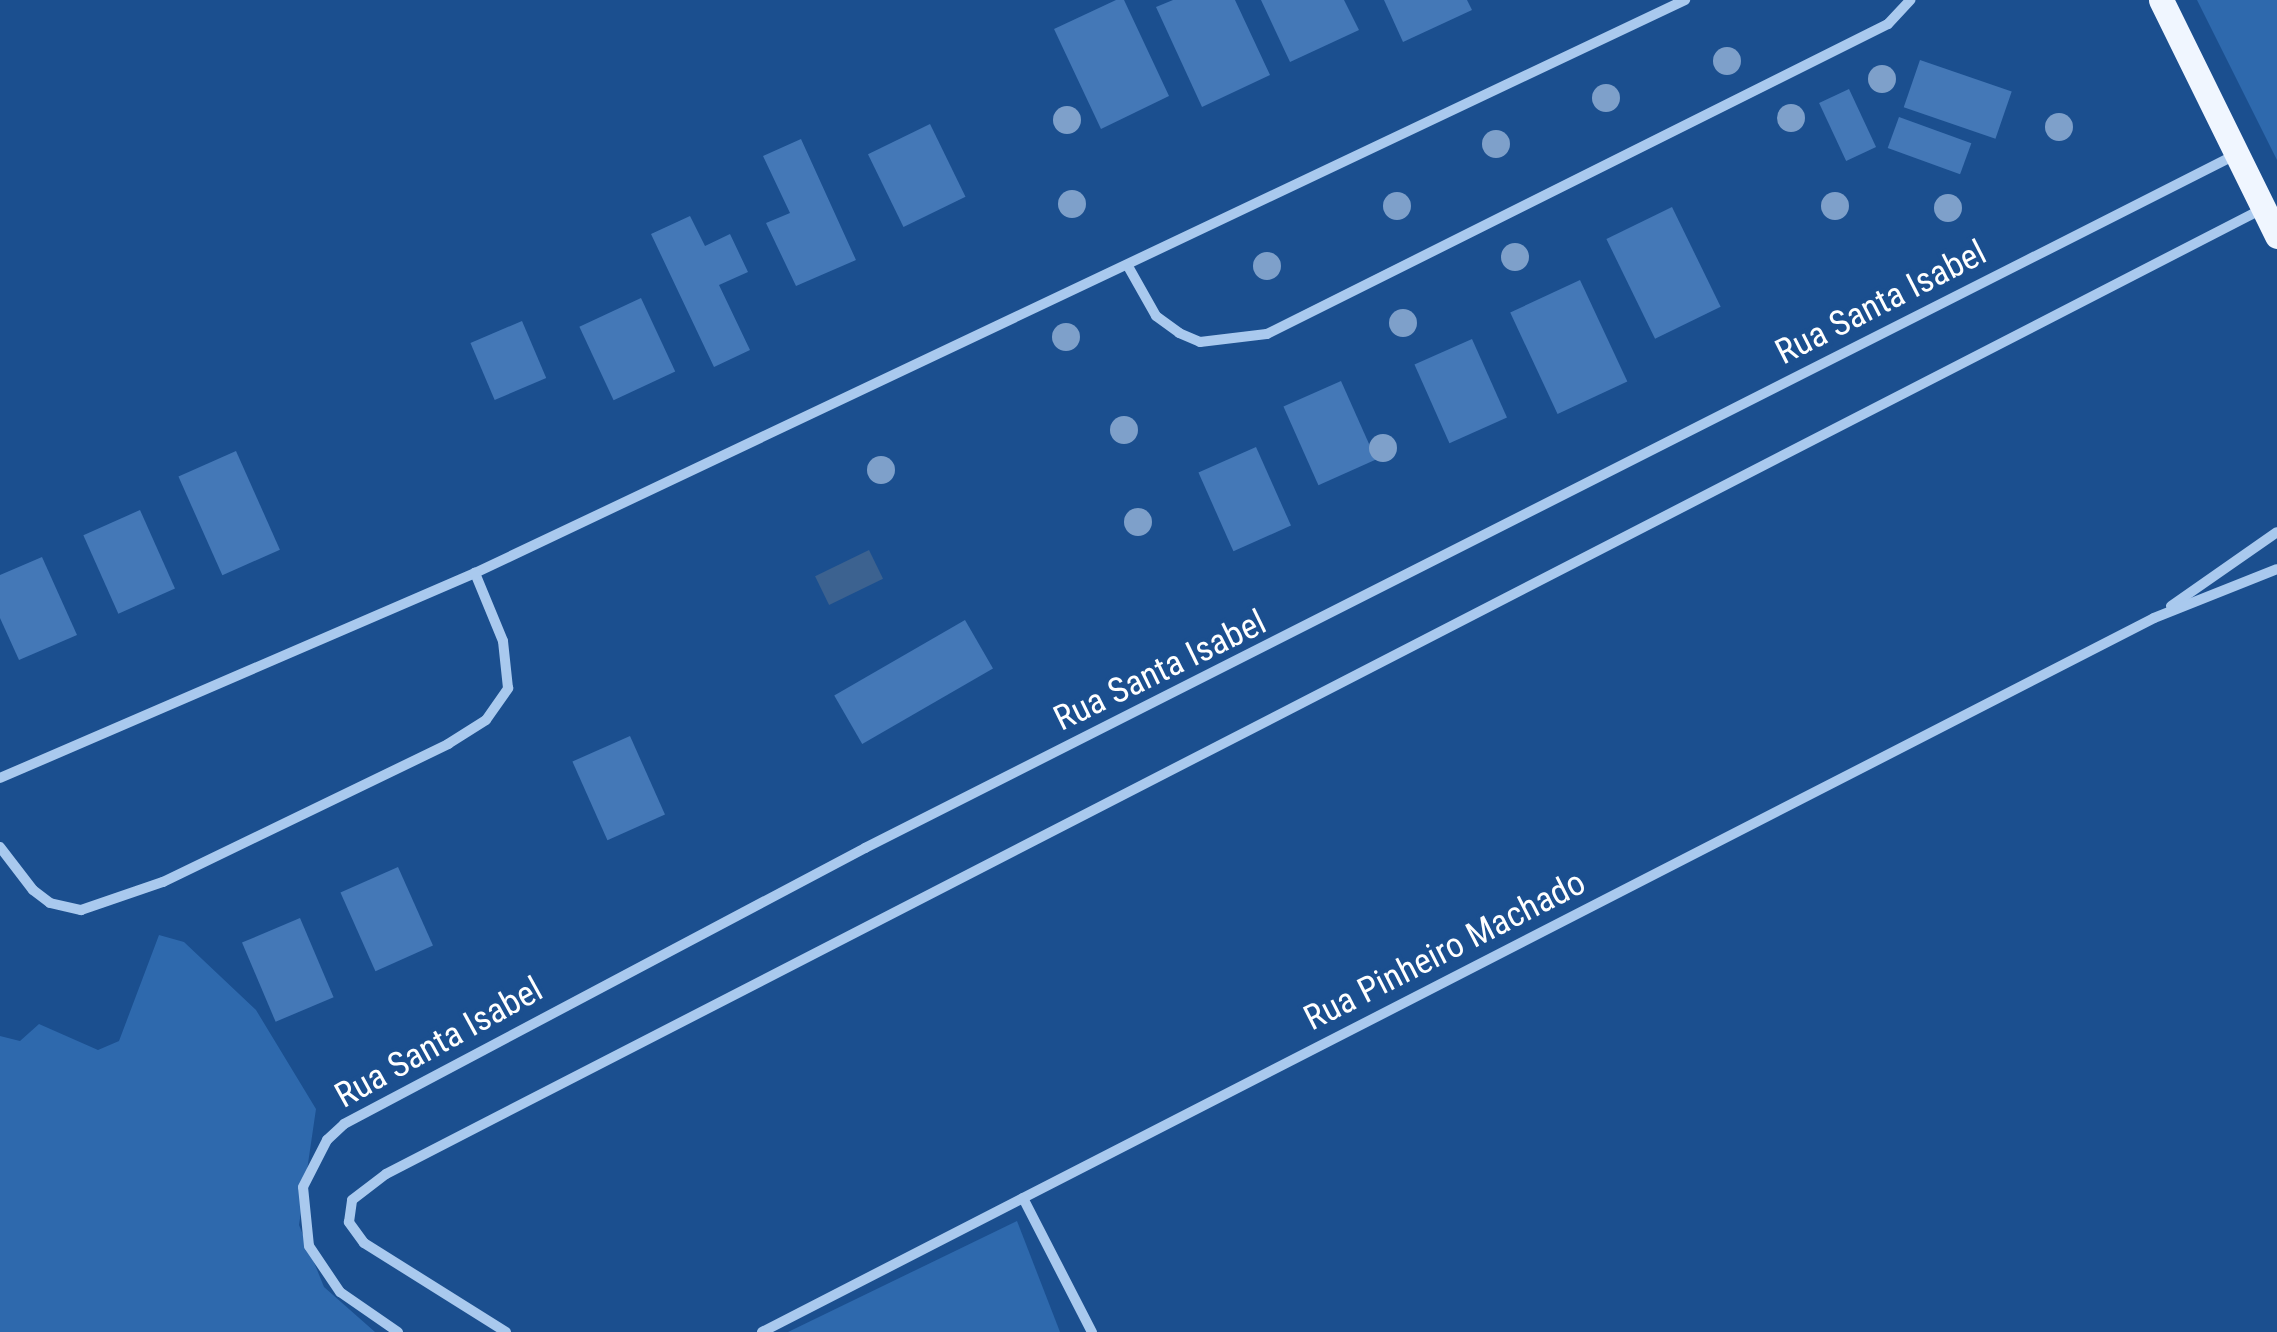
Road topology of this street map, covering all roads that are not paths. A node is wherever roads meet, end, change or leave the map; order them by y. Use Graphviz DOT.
graph roads {
  1 [pos="1685,0"];
  2 [pos="1910,0"];
  3 [pos="2161,0"];
  4 [pos="2238,154"];
  5 [pos="2263,208"];
  6 [pos="2277,236"];
  7 [pos="1129,268"];
  8 [pos="2277,532"];
  9 [pos="2277,569"];
  10 [pos="475,574"];
  11 [pos="2154,618"];
  12 [pos="0,778"];
  13 [pos="0,847"];
  14 [pos="1024,1198"];
  15 [pos="398,1332"];
  16 [pos="506,1332"];
  17 [pos="762,1332"];
  18 [pos="1092,1332"];
  1 -- 7 [label="street"];
  2 -- 7 [label="street"];
  3 -- 4 [label="main road"];
  4 -- 5 [label="main road"];
  4 -- 15 [label="street, Rua Santa Isabel"];
  5 -- 6 [label="main road"];
  5 -- 16 [label="street"];
  7 -- 10 [label="street"];
  8 -- 11 [label="street"];
  9 -- 11 [label="street"];
  10 -- 12 [label="street"];
  10 -- 13 [label="street"];
  11 -- 14 [label="street, Rua Pinheiro Machado"];
  14 -- 17 [label="street, Rua Pinheiro Machado"];
  14 -- 18 [label="street"];
}
